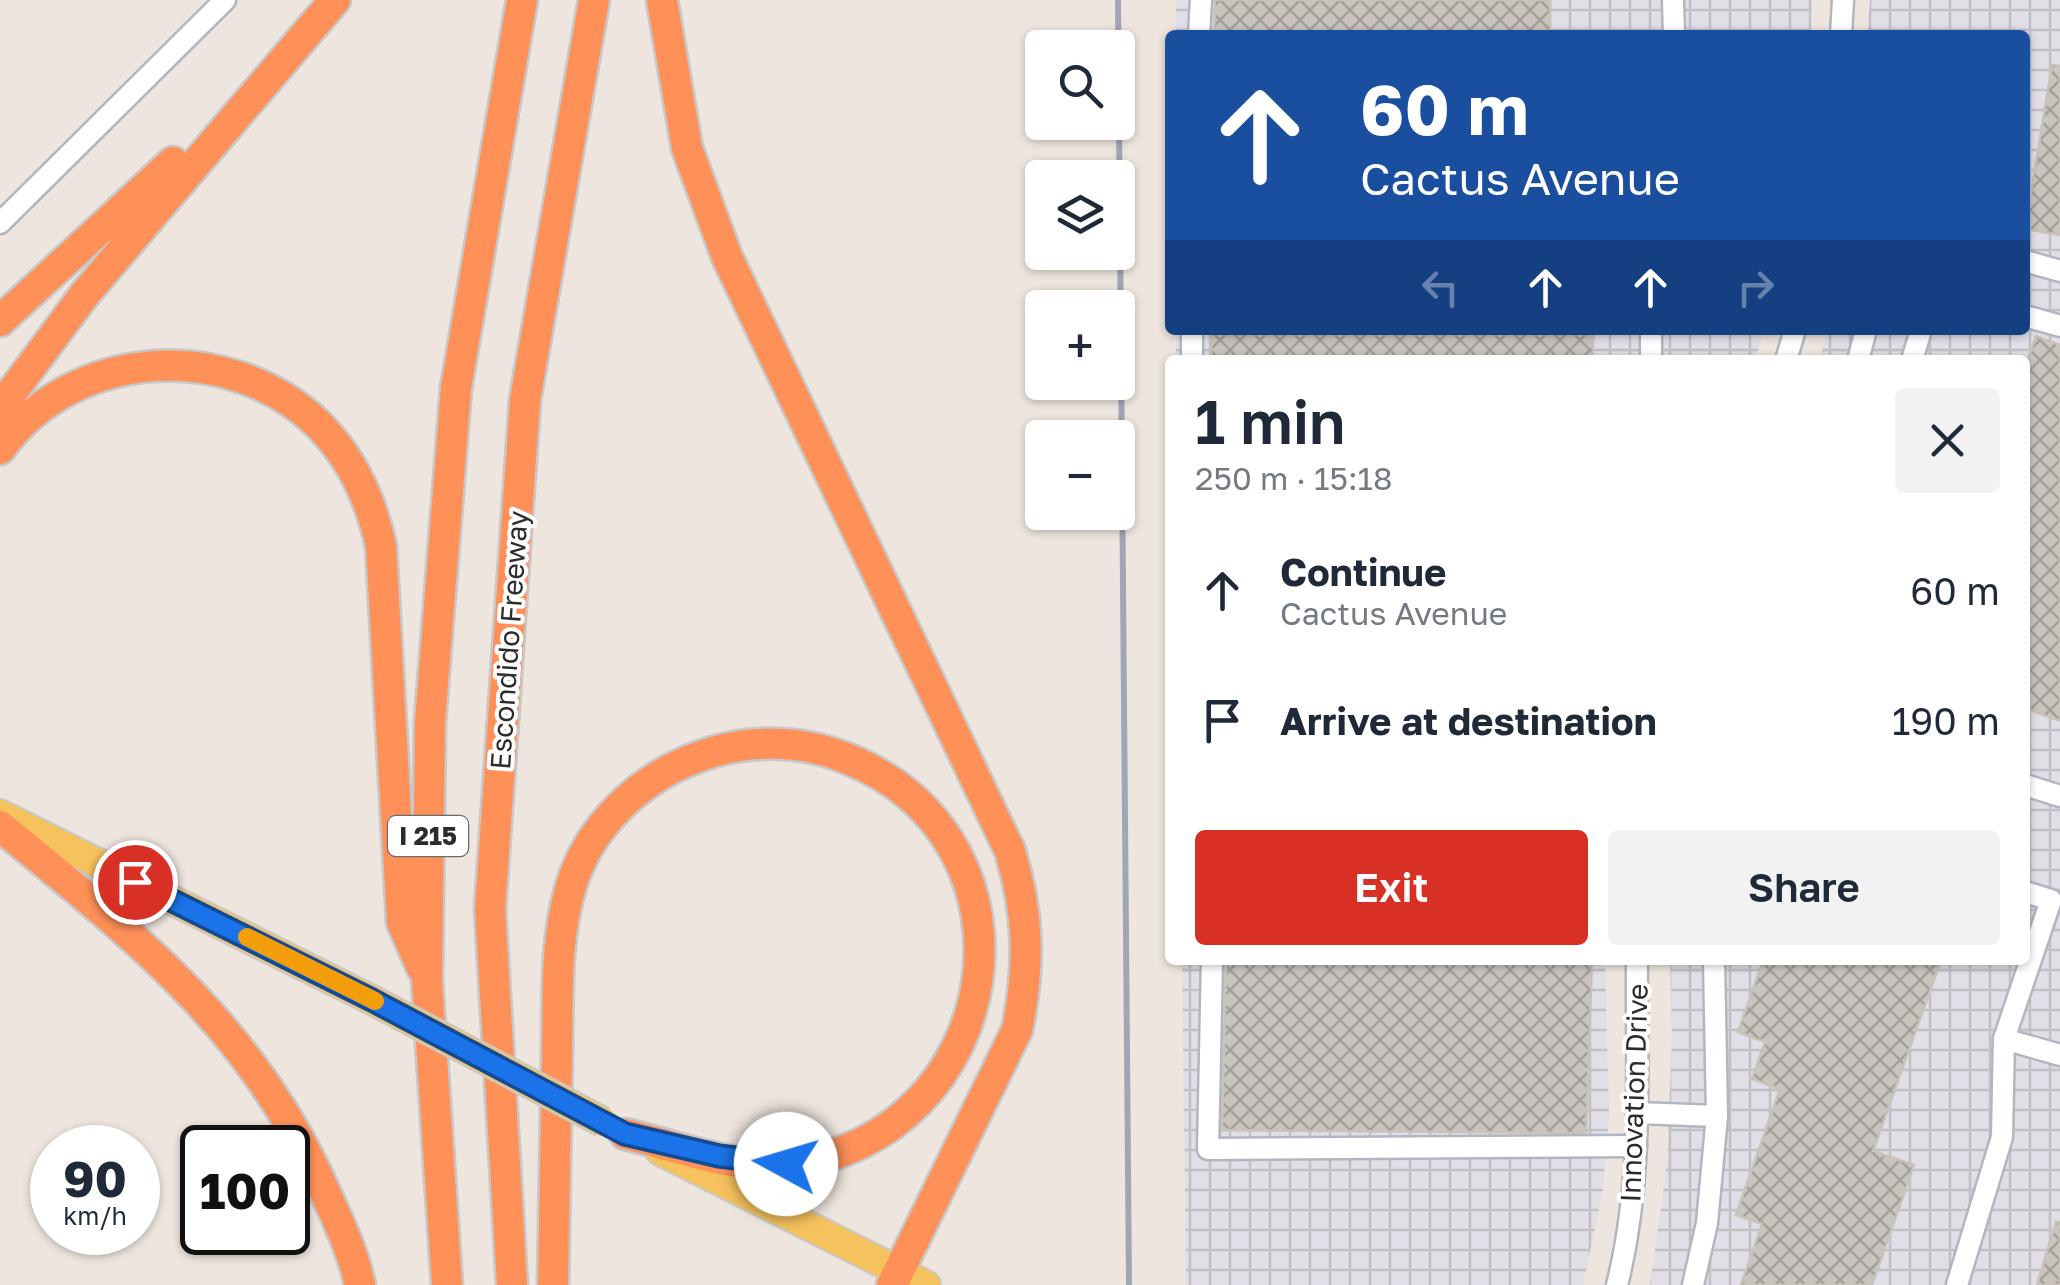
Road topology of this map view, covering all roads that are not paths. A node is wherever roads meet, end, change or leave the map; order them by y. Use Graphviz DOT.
graph roads {
  1 [pos="225,0"];
  2 [pos="335,0"];
  3 [pos="522,0"];
  4 [pos="594,0"];
  5 [pos="662,0"];
  6 [pos="1200,0"];
  7 [pos="1673,0"];
  8 [pos="1843,0"];
  9 [pos="1200,30"];
  10 [pos="1674,30"];
  11 [pos="1841,30"];
  12 [pos="276,64"];
  13 [pos="0,223"];
  14 [pos="2030,262"];
  15 [pos="2060,271"];
  16 [pos="2030,317"];
  17 [pos="0,321"];
  18 [pos="2060,326"];
  19 [pos="0,408"];
  20 [pos="0,449"];
  21 [pos="2030,787"];
  22 [pos="2060,796"];
  23 [pos="0,814"];
  24 [pos="0,826"];
  25 [pos="2030,894"];
  26 [pos="2030,960"];
  27 [pos="1212,965"];
  28 [pos="1638,965"];
  29 [pos="1714,965"];
  30 [pos="2028,965"];
  31 [pos="427,981"];
  32 [pos="2004,1038"];
  33 [pos="2060,1055"];
  34 [pos="1638,1113"];
  35 [pos="1717,1116"];
  36 [pos="614,1128"];
  37 [pos="1636,1146"];
  38 [pos="895,1278"];
  39 [pos="360,1285"];
  40 [pos="446,1285"];
  41 [pos="512,1285"];
  42 [pos="554,1285"];
  43 [pos="926,1285"];
  44 [pos="1617,1285"];
  45 [pos="1694,1285"];
  46 [pos="1957,1285"];
  1 -- 13 [label="street"];
  2 -- 12 [label="highway"];
  3 -- 31 [label="highway, I 215"];
  4 -- 41 [label="highway, Escondido Freeway / I 215"];
  5 -- 38 [label="highway"];
  6 -- 9 [label="street"];
  7 -- 10 [label="street"];
  8 -- 11 [label="street"];
  12 -- 17 [label="highway"];
  12 -- 19 [label="highway"];
  14 -- 15 [label="street"];
  16 -- 18 [label="street"];
  20 -- 31 [label="highway"];
  21 -- 22 [label="street"];
  23 -- 36 [label="main road, bridge"];
  24 -- 39 [label="highway"];
  25 -- 26 [label="street"];
  27 -- 37 [label="street"];
  28 -- 34 [label="street, Innovation Drive"];
  29 -- 35 [label="street"];
  30 -- 32 [label="street"];
  31 -- 40 [label="highway, I 215"];
  32 -- 33 [label="street"];
  32 -- 46 [label="street"];
  34 -- 35 [label="street"];
  34 -- 37 [label="street, Innovation Drive"];
  35 -- 45 [label="street"];
  36 -- 38 [label="main road"];
  36 -- 42 [label="highway"];
  37 -- 44 [label="street, Innovation Drive"];
  38 -- 43 [label="main road"];
}
